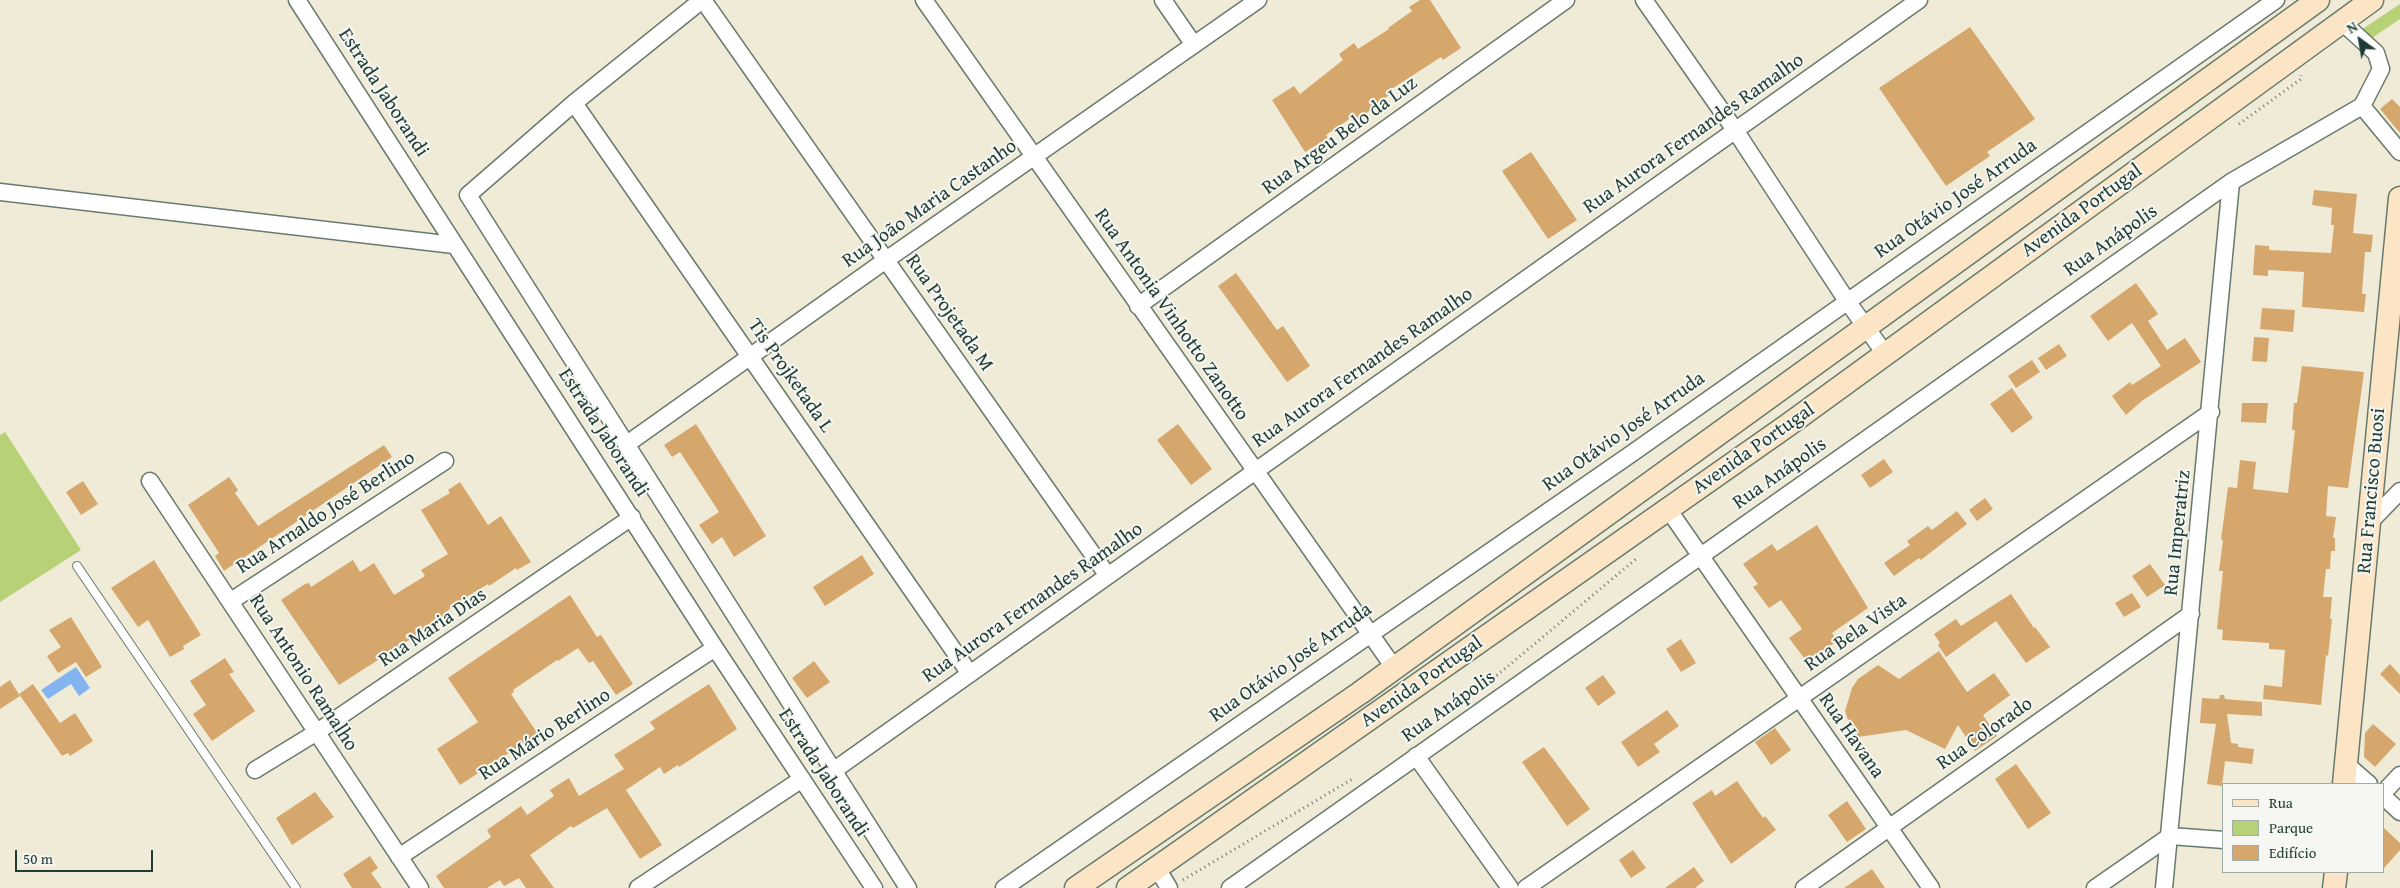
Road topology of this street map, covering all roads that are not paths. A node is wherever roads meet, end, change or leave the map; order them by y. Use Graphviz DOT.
graph roads {
  1 [pos="298,0"];
  2 [pos="703,0"];
  3 [pos="924,0"];
  4 [pos="1163,0"];
  5 [pos="1258,0"];
  6 [pos="1566,0"];
  7 [pos="1644,0"];
  8 [pos="1919,0"];
  9 [pos="2318,0"];
  10 [pos="2372,0"];
  11 [pos="2272,4"];
  12 [pos="2342,22"];
  13 [pos="1194,45"];
  14 [pos="574,103"];
  15 [pos="2362,106"];
  16 [pos="1736,130"];
  17 [pos="2400,152"];
  18 [pos="1034,158"];
  19 [pos="2231,182"];
  20 [pos="0,192"];
  21 [pos="2400,198"];
  22 [pos="454,244"];
  23 [pos="886,260"];
  24 [pos="1847,301"];
  25 [pos="1138,306"];
  26 [pos="1867,328"];
  27 [pos="1886,354"];
  28 [pos="752,357"];
  29 [pos="2211,412"];
  30 [pos="627,444"];
  31 [pos="445,461"];
  32 [pos="1255,471"];
  33 [pos="150,481"];
  34 [pos="2400,491"];
  35 [pos="1668,509"];
  36 [pos="632,517"];
  37 [pos="2369,523"];
  38 [pos="1700,556"];
  39 [pos="77,566"];
  40 [pos="1108,576"];
  41 [pos="231,602"];
  42 [pos="2191,614"];
  43 [pos="1371,634"];
  44 [pos="715,648"];
  45 [pos="1395,669"];
  46 [pos="970,674"];
  47 [pos="1799,698"];
  48 [pos="317,732"];
  49 [pos="1416,756"];
  50 [pos="255,770"];
  51 [pos="833,771"];
  52 [pos="2345,774"];
  53 [pos="2400,775"];
  54 [pos="802,779"];
  55 [pos="2367,783"];
  56 [pos="2385,791"];
  57 [pos="2385,798"];
  58 [pos="2400,812"];
  59 [pos="1889,828"];
  60 [pos="2170,836"];
  61 [pos="2222,840"];
  62 [pos="399,857"];
  63 [pos="1157,868"];
  64 [pos="2336,873"];
  65 [pos="1174,885"];
  66 [pos="296,888"];
  67 [pos="420,888"];
  68 [pos="638,888"];
  69 [pos="874,888"];
  70 [pos="908,888"];
  71 [pos="1004,888"];
  72 [pos="1076,888"];
  73 [pos="1128,888"];
  74 [pos="1230,888"];
  75 [pos="1510,888"];
  76 [pos="1526,888"];
  77 [pos="1804,888"];
  78 [pos="1931,888"];
  79 [pos="2095,888"];
  80 [pos="2164,888"];
  81 [pos="2334,888"];
  1 -- 22 [label="street, Estrada Jaborandi"];
  2 -- 14 [label="street"];
  2 -- 23 [label="street, Rua Projetada M"];
  3 -- 18 [label="street, Rua Antonia Vinhotto Zanotto"];
  4 -- 13 [label="street"];
  5 -- 13 [label="street, Rua João Maria Castanho"];
  6 -- 25 [label="street, Rua Argeu Belo da Luz"];
  7 -- 16 [label="street"];
  8 -- 16 [label="street, Rua Aurora Fernandes Ramalho"];
  9 -- 26 [label="main road, Avenida Portugal"];
  10 -- 12 [label="main road, Avenida Portugal"];
  11 -- 24 [label="street, Rua Otávio José Arruda"];
  12 -- 15 [label="street"];
  12 -- 27 [label="main road, Avenida Portugal"];
  13 -- 18 [label="street, Rua João Maria Castanho"];
  14 -- 28 [label="street, Tis Projketada L"];
  14 -- 30 [label="street"];
  15 -- 17 [label="street"];
  15 -- 19 [label="street, Rua Anápolis"];
  16 -- 24 [label="street"];
  16 -- 32 [label="street, Rua Aurora Fernandes Ramalho"];
  18 -- 23 [label="street, Rua João Maria Castanho"];
  18 -- 25 [label="street, Rua Antonia Vinhotto Zanotto"];
  19 -- 29 [label="street, Rua Imperatriz"];
  19 -- 38 [label="street, Rua Anápolis"];
  20 -- 22 [label="street"];
  21 -- 37 [label="main road, Rua Francisco Buosi"];
  22 -- 36 [label="street, Estrada Jaborandi"];
  23 -- 28 [label="street, Rua João Maria Castanho"];
  23 -- 40 [label="street, Rua Projetada M"];
  24 -- 26 [label="street"];
  24 -- 43 [label="street, Rua Otávio José Arruda"];
  25 -- 32 [label="street, Rua Antonia Vinhotto Zanotto"];
  26 -- 27 [label="street"];
  26 -- 45 [label="main road, Avenida Portugal"];
  27 -- 35 [label="main road, Avenida Portugal"];
  28 -- 30 [label="street, Rua João Maria Castanho"];
  28 -- 46 [label="street, Tis Projketada L"];
  29 -- 42 [label="street, Rua Imperatriz"];
  29 -- 47 [label="street, Rua Bela Vista"];
  30 -- 51 [label="street"];
  31 -- 41 [label="street, Rua Arnaldo José Berlino"];
  32 -- 40 [label="street, Rua Aurora Fernandes Ramalho"];
  32 -- 43 [label="street, Rua Antonia Vinhotto Zanotto"];
  33 -- 41 [label="street, Rua Antonio Ramalho"];
  34 -- 37 [label="street"];
  35 -- 38 [label="street, Rua Havana"];
  35 -- 63 [label="main road, Avenida Portugal"];
  36 -- 44 [label="street, Estrada Jaborandi"];
  36 -- 48 [label="street, Rua Maria Dias"];
  37 -- 52 [label="main road, Rua Francisco Buosi"];
  38 -- 47 [label="street, Rua Havana"];
  38 -- 49 [label="street, Rua Anápolis"];
  39 -- 66 [label="lane"];
  40 -- 46 [label="street, Rua Aurora Fernandes Ramalho"];
  41 -- 48 [label="street, Rua Antonio Ramalho"];
  42 -- 59 [label="street, Rua Colorado"];
  42 -- 60 [label="street, Rua Imperatriz"];
  43 -- 45 [label="street, Rua Antonia Vinhotto Zanotto"];
  43 -- 71 [label="street, Rua Otávio José Arruda"];
  44 -- 54 [label="street, Estrada Jaborandi"];
  44 -- 62 [label="street, Rua Mário Berlino"];
  45 -- 72 [label="main road, Avenida Portugal"];
  46 -- 51 [label="street, Rua Aurora Fernandes Ramalho"];
  47 -- 59 [label="street, Rua Havana"];
  47 -- 76 [label="street, Rua Bela Vista"];
  48 -- 50 [label="street, Rua Maria Dias"];
  48 -- 62 [label="street, Rua Antonio Ramalho"];
  49 -- 74 [label="street, Rua Anápolis"];
  49 -- 75 [label="street"];
  51 -- 70 [label="street"];
  52 -- 55 [label="street"];
  53 -- 56 [label="street"];
  54 -- 68 [label="street"];
  54 -- 69 [label="street, Estrada Jaborandi"];
  57 -- 58 [label="street"];
  59 -- 77 [label="street, Rua Colorado"];
  59 -- 78 [label="street, Rua Havana"];
  60 -- 61 [label="street"];
  60 -- 79 [label="street"];
  60 -- 80 [label="street, Rua Imperatriz"];
  62 -- 67 [label="street, Rua Antonio Ramalho"];
  63 -- 65 [label="street"];
  63 -- 73 [label="main road, Avenida Portugal"];
  64 -- 81 [label="main road"];
}
